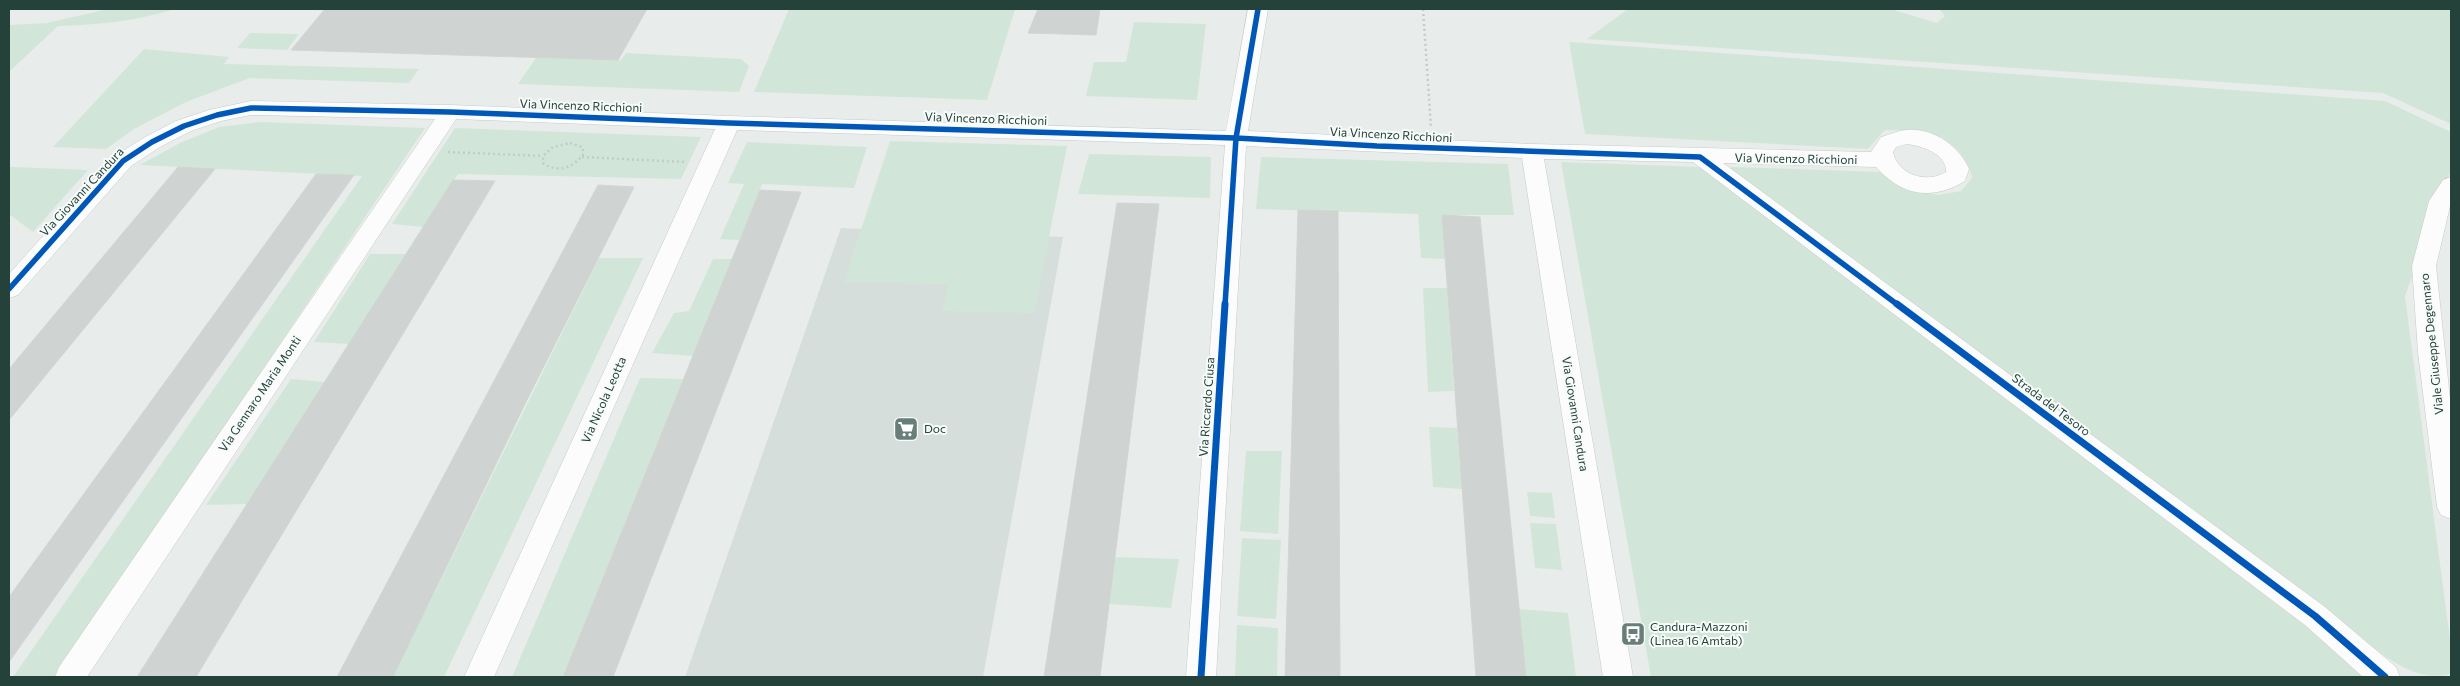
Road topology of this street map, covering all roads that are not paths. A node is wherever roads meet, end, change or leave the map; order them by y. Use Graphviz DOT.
graph roads {
  1 [pos="1258,9"];
  2 [pos="271,108"];
  3 [pos="450,112"];
  4 [pos="729,123"];
  5 [pos="1236,138"];
  6 [pos="1532,151"];
  7 [pos="1700,157"];
  8 [pos="1881,160"];
  9 [pos="2451,185"];
  10 [pos="9,289"];
  11 [pos="2451,507"];
  12 [pos="70,677"];
  13 [pos="479,677"];
  14 [pos="1201,677"];
  15 [pos="1618,677"];
  16 [pos="2385,677"];
  1 -- 5 [label="street, Via Riccardo Ciusa"];
  2 -- 3 [label="street, Via Vincenzo Ricchioni"];
  2 -- 10 [label="street, Via Giovanni Candura"];
  3 -- 4 [label="street, Via Vincenzo Ricchioni"];
  3 -- 12 [label="street, Via Gennaro Maria Monti"];
  4 -- 5 [label="street, Via Vincenzo Ricchioni"];
  4 -- 13 [label="street, Via Nicola Leotta"];
  5 -- 6 [label="street, Via Vincenzo Ricchioni"];
  5 -- 14 [label="street, Via Riccardo Ciusa"];
  6 -- 7 [label="street, Via Vincenzo Ricchioni"];
  6 -- 15 [label="street, Via Giovanni Candura"];
  7 -- 8 [label="street, Via Vincenzo Ricchioni"];
  7 -- 16 [label="street, Strada del Tesoro"];
  9 -- 11 [label="street, Viale Giuseppe Degennaro"];
}
